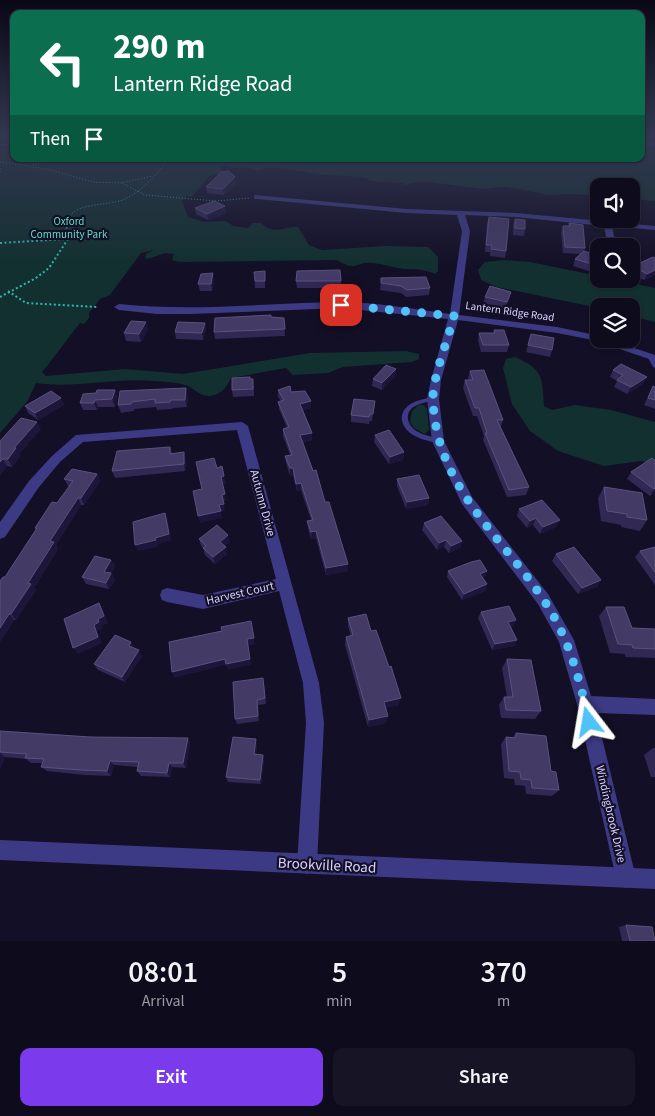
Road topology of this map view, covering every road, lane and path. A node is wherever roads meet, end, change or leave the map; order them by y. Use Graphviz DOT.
graph roads {
  1 [pos="78,179"];
  2 [pos="137,179"];
  3 [pos="150,179"];
  4 [pos="120,182"];
  5 [pos="136,191"];
  6 [pos="257,196"];
  7 [pos="460,213"];
  8 [pos="590,222"];
  9 [pos="640,227"];
  10 [pos="655,228"];
  11 [pos="66,239"];
  12 [pos="0,242"];
  13 [pos="8,291"];
  14 [pos="0,297"];
  15 [pos="98,307"];
  16 [pos="119,307"];
  17 [pos="454,316"];
  18 [pos="652,357"];
  19 [pos="655,366"];
  20 [pos="433,399"];
  21 [pos="438,441"];
  22 [pos="0,533"];
  23 [pos="284,583"];
  24 [pos="167,595"];
  25 [pos="585,704"];
  26 [pos="655,707"];
  27 [pos="0,850"];
  28 [pos="307,864"];
  29 [pos="626,878"];
  30 [pos="655,880"];
  1 -- 4 [label="path"];
  2 -- 4 [label="path"];
  3 -- 5 [label="path"];
  4 -- 5 [label="path"];
  5 -- 6 [label="path"];
  5 -- 11 [label="path"];
  6 -- 7 [label="street"];
  7 -- 8 [label="street"];
  7 -- 17 [label="street, Windingbrook Drive"];
  9 -- 10 [label="street"];
  11 -- 12 [label="path"];
  11 -- 13 [label="path"];
  13 -- 14 [label="path"];
  13 -- 15 [label="path"];
  16 -- 17 [label="street, Lantern Ridge Road"];
  17 -- 18 [label="street, Lantern Ridge Road"];
  17 -- 20 [label="street, Windingbrook Drive"];
  18 -- 19 [label="lane"];
  20 -- 21 [label="street, Windingbrook Drive"];
  20 -- 21 [label="lane"];
  21 -- 25 [label="street, Windingbrook Drive"];
  22 -- 23 [label="street, Autumn Drive"];
  23 -- 24 [label="street, Harvest Court"];
  23 -- 28 [label="street, Autumn Drive"];
  25 -- 26 [label="street"];
  25 -- 29 [label="street, Windingbrook Drive"];
  27 -- 28 [label="street, Brookville Road"];
  28 -- 29 [label="street, Brookville Road"];
  29 -- 30 [label="street, Brookville Road"];
}
